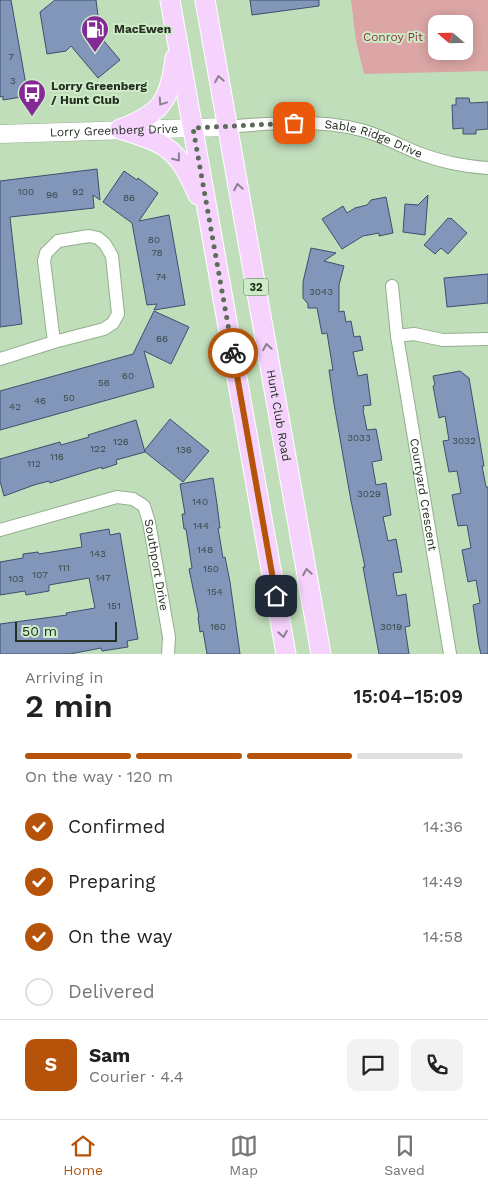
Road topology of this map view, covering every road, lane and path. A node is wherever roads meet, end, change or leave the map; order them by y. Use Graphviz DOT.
graph roads {
  1 [pos="170,0"];
  2 [pos="205,0"];
  3 [pos="177,38"];
  4 [pos="227,127"];
  5 [pos="193,128"];
  6 [pos="120,129"];
  7 [pos="0,134"];
  8 [pos="488,168"];
  9 [pos="207,216"];
  10 [pos="392,286"];
  11 [pos="398,336"];
  12 [pos="488,339"];
  13 [pos="54,342"];
  14 [pos="0,359"];
  15 [pos="0,530"];
  16 [pos="168,654"];
  17 [pos="286,654"];
  18 [pos="321,654"];
  19 [pos="450,654"];
  1 -- 3 [label="main road"];
  4 -- 2 [label="main road, Hunt Club Road / 32, one-way"];
  3 -- 5 [label="main road"];
  3 -- 6 [label="main road, one-way"];
  4 -- 5 [label="street, Lorry Greenberg Drive"];
  4 -- 8 [label="street, Sable Ridge Drive"];
  18 -- 4 [label="main road, Hunt Club Road / 32, one-way"];
  5 -- 6 [label="street, Lorry Greenberg Drive"];
  5 -- 9 [label="main road"];
  6 -- 7 [label="street, Lorry Greenberg Drive"];
  6 -- 9 [label="main road, one-way"];
  9 -- 17 [label="main road, one-way"];
  10 -- 11 [label="street, Courtyard Crescent"];
  11 -- 12 [label="street"];
  11 -- 19 [label="street, Courtyard Crescent"];
  13 -- 13 [label="street"];
  13 -- 14 [label="street"];
  15 -- 16 [label="street, Southport Drive"];
}
